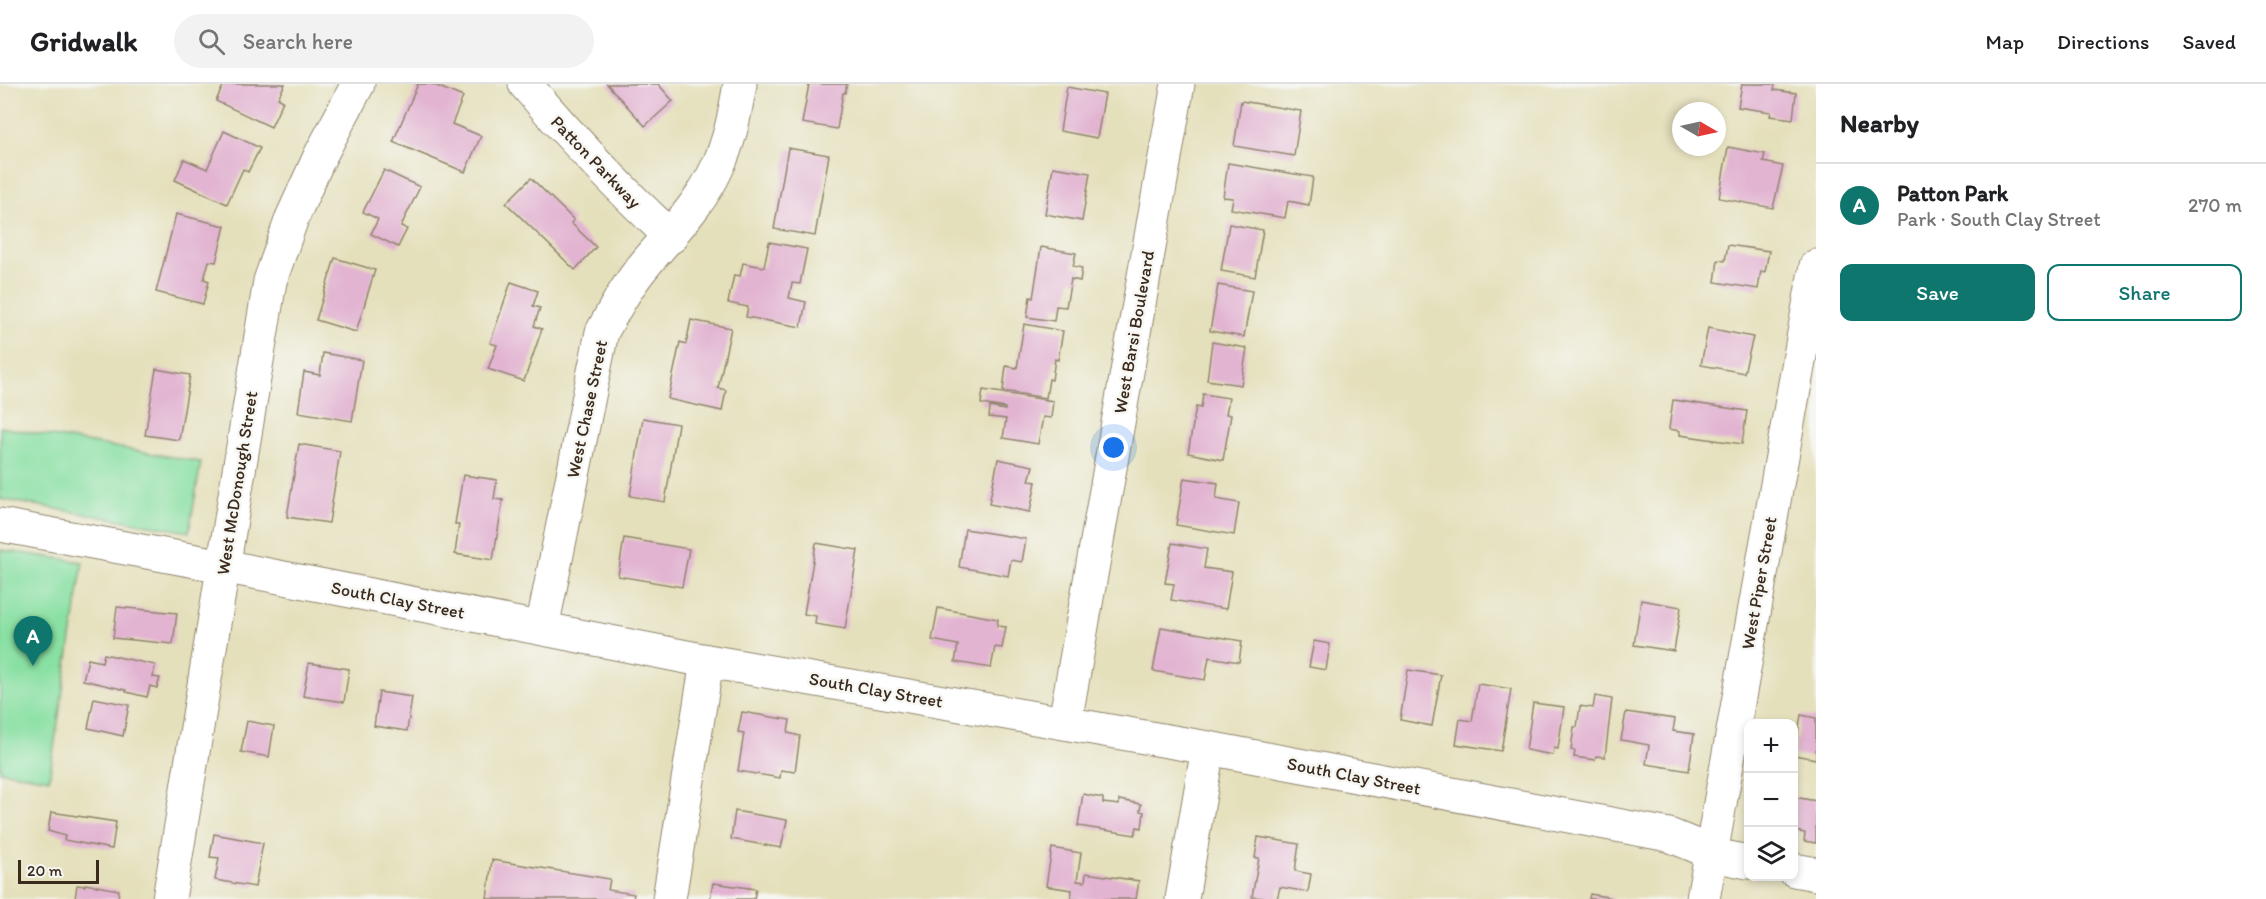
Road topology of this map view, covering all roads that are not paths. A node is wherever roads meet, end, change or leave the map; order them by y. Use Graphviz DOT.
graph roads {
  1 [pos="358,84"];
  2 [pos="525,84"];
  3 [pos="740,84"];
  4 [pos="1178,84"];
  5 [pos="671,237"];
  6 [pos="1816,266"];
  7 [pos="0,525"];
  8 [pos="224,566"];
  9 [pos="542,628"];
  10 [pos="707,661"];
  11 [pos="1065,722"];
  12 [pos="1209,748"];
  13 [pos="1711,852"];
  14 [pos="1744,861"];
  15 [pos="1798,871"];
  16 [pos="1816,874"];
  17 [pos="169,899"];
  18 [pos="669,899"];
  19 [pos="1182,899"];
  20 [pos="1703,899"];
  1 -- 8 [label="street, West McDonough Street"];
  2 -- 5 [label="street, Patton Parkway"];
  3 -- 5 [label="street, West Chase Street"];
  4 -- 11 [label="street, West Barsi Boulevard"];
  5 -- 9 [label="street, West Chase Street"];
  6 -- 13 [label="street, West Piper Street"];
  7 -- 8 [label="street, South Clay Street"];
  8 -- 9 [label="street, South Clay Street"];
  8 -- 17 [label="street, West McDonough Street"];
  9 -- 10 [label="street, South Clay Street"];
  10 -- 11 [label="street, South Clay Street"];
  10 -- 18 [label="street"];
  11 -- 12 [label="street, South Clay Street"];
  12 -- 13 [label="street, South Clay Street"];
  12 -- 19 [label="street"];
  13 -- 14 [label="street, South Clay Street"];
  13 -- 20 [label="street, West Piper Street"];
  15 -- 16 [label="street"];
}
